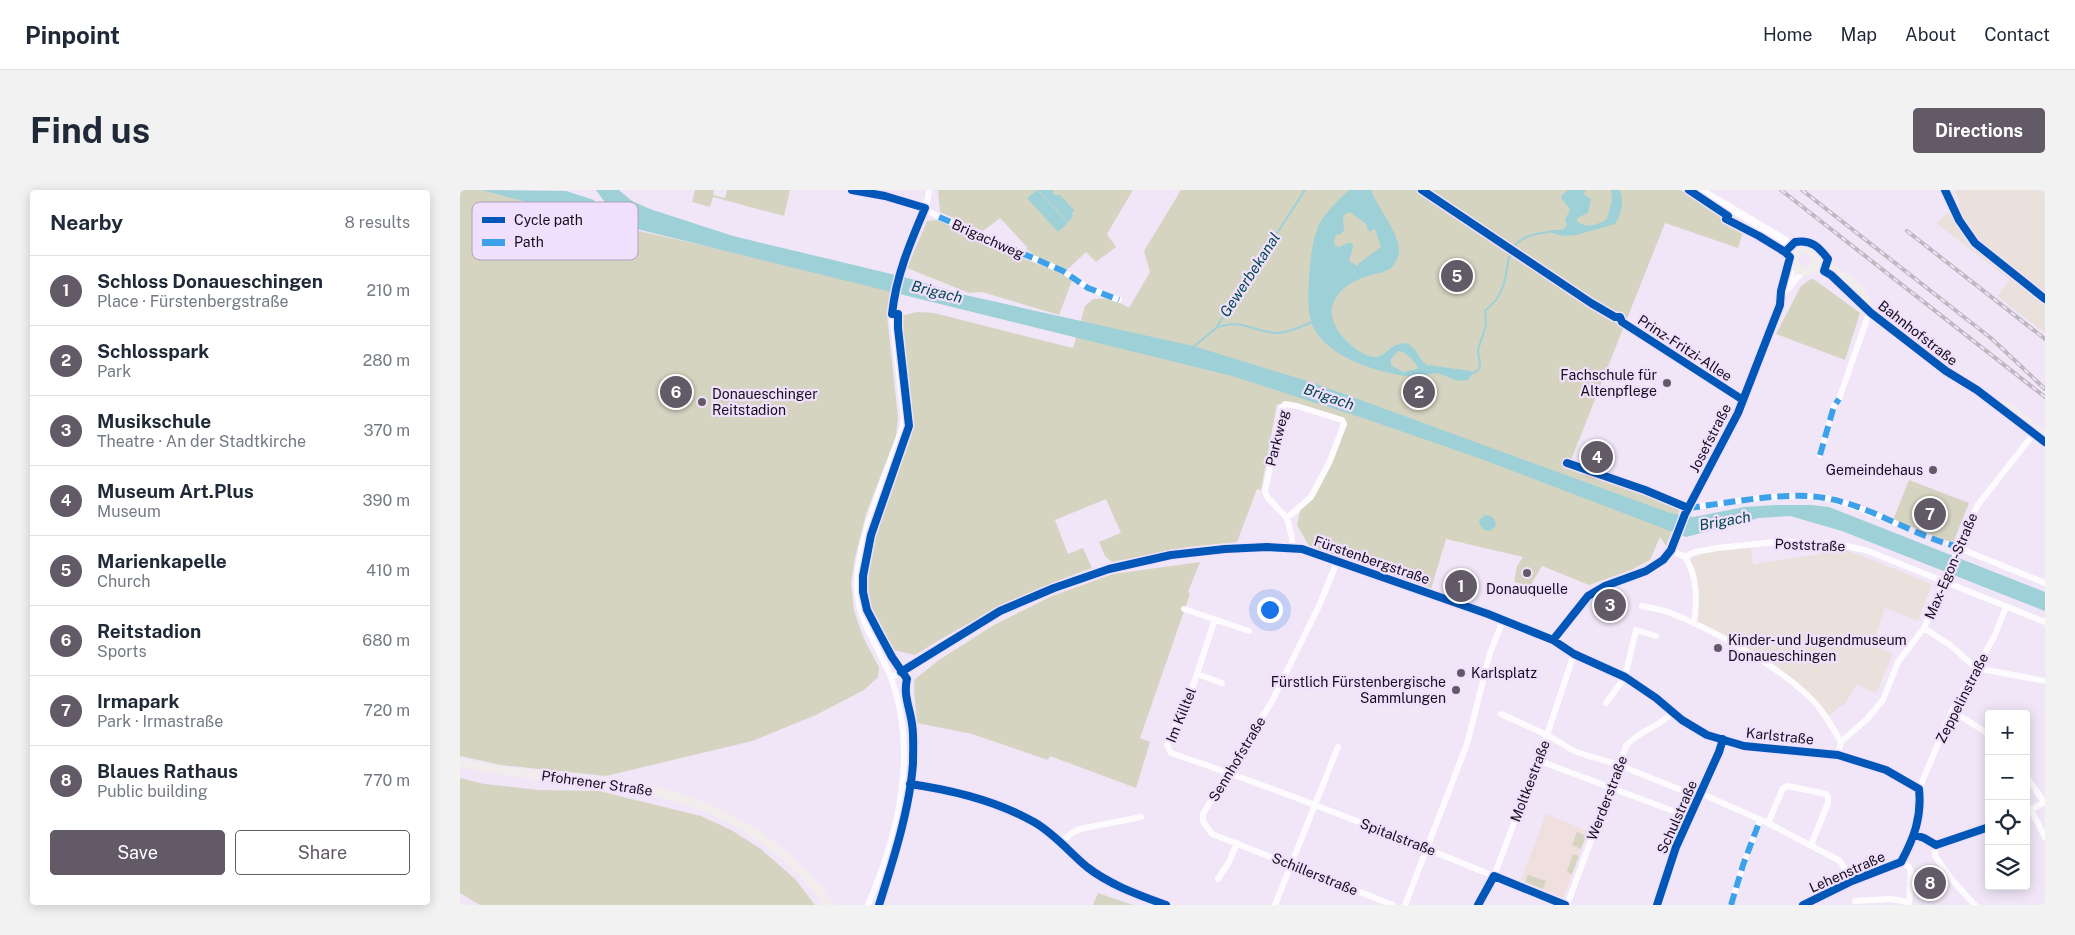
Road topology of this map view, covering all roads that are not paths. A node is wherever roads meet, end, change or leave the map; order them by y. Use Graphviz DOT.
graph roads {
  1 [pos="852,190"];
  2 [pos="928,190"];
  3 [pos="1700,190"];
  4 [pos="1945,190"];
  5 [pos="924,208"];
  6 [pos="1797,257"];
  7 [pos="1815,263"];
  8 [pos="1803,271"];
  9 [pos="1785,293"];
  10 [pos="2045,299"];
  11 [pos="1119,300"];
  12 [pos="1869,311"];
  13 [pos="1622,322"];
  14 [pos="1743,400"];
  15 [pos="2035,431"];
  16 [pos="2045,435"];
  17 [pos="2045,442"];
  18 [pos="1820,455"];
  19 [pos="1687,511"];
  20 [pos="1287,518"];
  21 [pos="1895,523"];
  22 [pos="1950,544"];
  23 [pos="1292,548"];
  24 [pos="1671,550"];
  25 [pos="1958,550"];
  26 [pos="1685,557"];
  27 [pos="1337,562"];
  28 [pos="1945,583"];
  29 [pos="2045,583"];
  30 [pos="1642,606"];
  31 [pos="2006,607"];
  32 [pos="1184,608"];
  33 [pos="1215,619"];
  34 [pos="1502,620"];
  35 [pos="2045,622"];
  36 [pos="1694,624"];
  37 [pos="1924,628"];
  38 [pos="1249,631"];
  39 [pos="1656,636"];
  40 [pos="1553,640"];
  41 [pos="1574,654"];
  42 [pos="1976,668"];
  43 [pos="1197,674"];
  44 [pos="1625,677"];
  45 [pos="891,678"];
  46 [pos="2045,681"];
  47 [pos="1222,683"];
  48 [pos="1606,703"];
  49 [pos="1952,711"];
  50 [pos="1673,712"];
  51 [pos="1501,714"];
  52 [pos="1985,732"];
  53 [pos="1547,735"];
  54 [pos="1723,739"];
  55 [pos="1841,742"];
  56 [pos="1338,747"];
  57 [pos="1838,754"];
  58 [pos="1537,760"];
  59 [pos="460,763"];
  60 [pos="1619,766"];
  61 [pos="1229,773"];
  62 [pos="2030,781"];
  63 [pos="903,784"];
  64 [pos="1611,786"];
  65 [pos="1919,789"];
  66 [pos="1699,795"];
  67 [pos="2045,802"];
  68 [pos="1316,806"];
  69 [pos="2030,810"];
  70 [pos="2030,813"];
  71 [pos="1141,817"];
  72 [pos="1689,817"];
  73 [pos="1760,820"];
  74 [pos="1203,821"];
  75 [pos="1768,824"];
  76 [pos="1985,828"];
  77 [pos="2045,837"];
  78 [pos="1061,842"];
  79 [pos="1237,843"];
  80 [pos="1811,845"];
  81 [pos="1428,848"];
  82 [pos="1901,862"];
  83 [pos="1292,864"];
  84 [pos="1494,876"];
  85 [pos="1218,879"];
  86 [pos="1852,882"];
  87 [pos="822,894"];
  88 [pos="1855,901"];
  89 [pos="1909,903"];
  90 [pos="829,905"];
  91 [pos="837,905"];
  92 [pos="868,905"];
  93 [pos="1166,905"];
  94 [pos="1275,905"];
  95 [pos="1393,905"];
  96 [pos="1405,905"];
  97 [pos="1478,905"];
  98 [pos="1566,905"];
  99 [pos="1657,905"];
  100 [pos="1731,905"];
  101 [pos="1803,905"];
  102 [pos="1974,905"];
  1 -- 5 [label="street, Brigachweg"];
  2 -- 5 [label="street"];
  3 -- 6 [label="street"];
  4 -- 10 [label="main road"];
  5 -- 11 [label="street, Brigachweg"];
  5 -- 45 [label="street"];
  6 -- 7 [label="main road, Bahnhofstraße"];
  6 -- 8 [label="main road"];
  6 -- 9 [label="street, Josefstraße"];
  7 -- 8 [label="main road"];
  7 -- 12 [label="main road, Bahnhofstraße"];
  8 -- 9 [label="street, Josefstraße"];
  9 -- 14 [label="street, Josefstraße"];
  12 -- 15 [label="main road, Bahnhofstraße"];
  12 -- 18 [label="street"];
  13 -- 14 [label="street, Prinz-Fritzi-Allee"];
  14 -- 19 [label="street, Josefstraße"];
  15 -- 16 [label="main road, Bahnhofstraße"];
  15 -- 17 [label="main road, Bahnhofstraße"];
  15 -- 25 [label="street, Max-Egon-Straße"];
  19 -- 21 [label="street"];
  19 -- 24 [label="street, Josefstraße"];
  20 -- 20 [label="street, Parkweg"];
  20 -- 23 [label="street"];
  22 -- 25 [label="street"];
  23 -- 27 [label="street, Fürstenbergstraße"];
  23 -- 45 [label="street, Fürstenbergstraße"];
  24 -- 26 [label="street"];
  24 -- 40 [label="street"];
  25 -- 28 [label="street, Max-Egon-Straße"];
  25 -- 29 [label="street"];
  26 -- 28 [label="street, Poststraße"];
  26 -- 36 [label="street"];
  27 -- 34 [label="street, Fürstenbergstraße"];
  27 -- 61 [label="street, Sennhofstraße"];
  28 -- 31 [label="street, Poststraße"];
  28 -- 37 [label="street, Max-Egon-Straße"];
  30 -- 36 [label="street"];
  31 -- 35 [label="street, Poststraße"];
  31 -- 42 [label="street, Zeppelinstraße"];
  32 -- 33 [label="street"];
  33 -- 38 [label="street"];
  33 -- 43 [label="street, Im Killtel"];
  34 -- 40 [label="street, Fürstenbergstraße"];
  34 -- 81 [label="street"];
  36 -- 55 [label="street"];
  37 -- 42 [label="street"];
  37 -- 55 [label="street, Max-Egon-Straße"];
  39 -- 44 [label="street"];
  40 -- 41 [label="street, Karlstraße"];
  41 -- 44 [label="street, Karlstraße"];
  41 -- 53 [label="street, Moltkestraße"];
  42 -- 46 [label="street"];
  42 -- 49 [label="street, Zeppelinstraße"];
  43 -- 47 [label="street, Im Killtel"];
  43 -- 61 [label="street, Im Killtel"];
  44 -- 48 [label="street"];
  44 -- 50 [label="street, Karlstraße"];
  45 -- 63 [label="street"];
  49 -- 52 [label="street"];
  49 -- 65 [label="street, Zeppelinstraße"];
  50 -- 54 [label="street, Karlstraße"];
  50 -- 60 [label="street, Werderstraße"];
  51 -- 53 [label="street"];
  53 -- 58 [label="street, Moltkestraße"];
  53 -- 60 [label="street"];
  54 -- 57 [label="street, Karlstraße"];
  54 -- 66 [label="street, Schulstraße"];
  55 -- 57 [label="street"];
  56 -- 68 [label="street"];
  57 -- 65 [label="street, Karlstraße"];
  58 -- 64 [label="street"];
  58 -- 84 [label="street, Moltkestraße"];
  59 -- 87 [label="main road, Pfohrener Straße"];
  60 -- 64 [label="street, Werderstraße"];
  60 -- 66 [label="street"];
  61 -- 68 [label="street, Spitalstraße"];
  61 -- 74 [label="street, Sennhofstraße"];
  62 -- 67 [label="street"];
  63 -- 78 [label="street"];
  63 -- 92 [label="street"];
  64 -- 72 [label="street"];
  64 -- 98 [label="street, Werderstraße"];
  65 -- 82 [label="street"];
  66 -- 72 [label="street, Schulstraße"];
  66 -- 73 [label="street"];
  67 -- 69 [label="street"];
  68 -- 81 [label="street, Spitalstraße"];
  68 -- 83 [label="street"];
  70 -- 77 [label="street"];
  71 -- 78 [label="street"];
  72 -- 99 [label="street, Schulstraße"];
  73 -- 75 [label="street"];
  73 -- 100 [label="street"];
  74 -- 79 [label="street, Schillerstraße"];
  75 -- 80 [label="street"];
  75 -- 80 [label="street"];
  76 -- 102 [label="street"];
  78 -- 93 [label="street"];
  79 -- 83 [label="street, Schillerstraße"];
  79 -- 85 [label="street"];
  80 -- 86 [label="street"];
  81 -- 84 [label="street, Spitalstraße"];
  81 -- 96 [label="street"];
  82 -- 86 [label="street, Lehenstraße"];
  82 -- 89 [label="street"];
  83 -- 94 [label="street"];
  83 -- 95 [label="street, Schillerstraße"];
  84 -- 97 [label="street, Moltkestraße"];
  84 -- 98 [label="street, Spitalstraße"];
  86 -- 101 [label="street, Lehenstraße"];
  87 -- 90 [label="main road, Pfohrener Straße"];
  87 -- 91 [label="main road, Pfohrener Straße"];
  88 -- 89 [label="street"];
}
